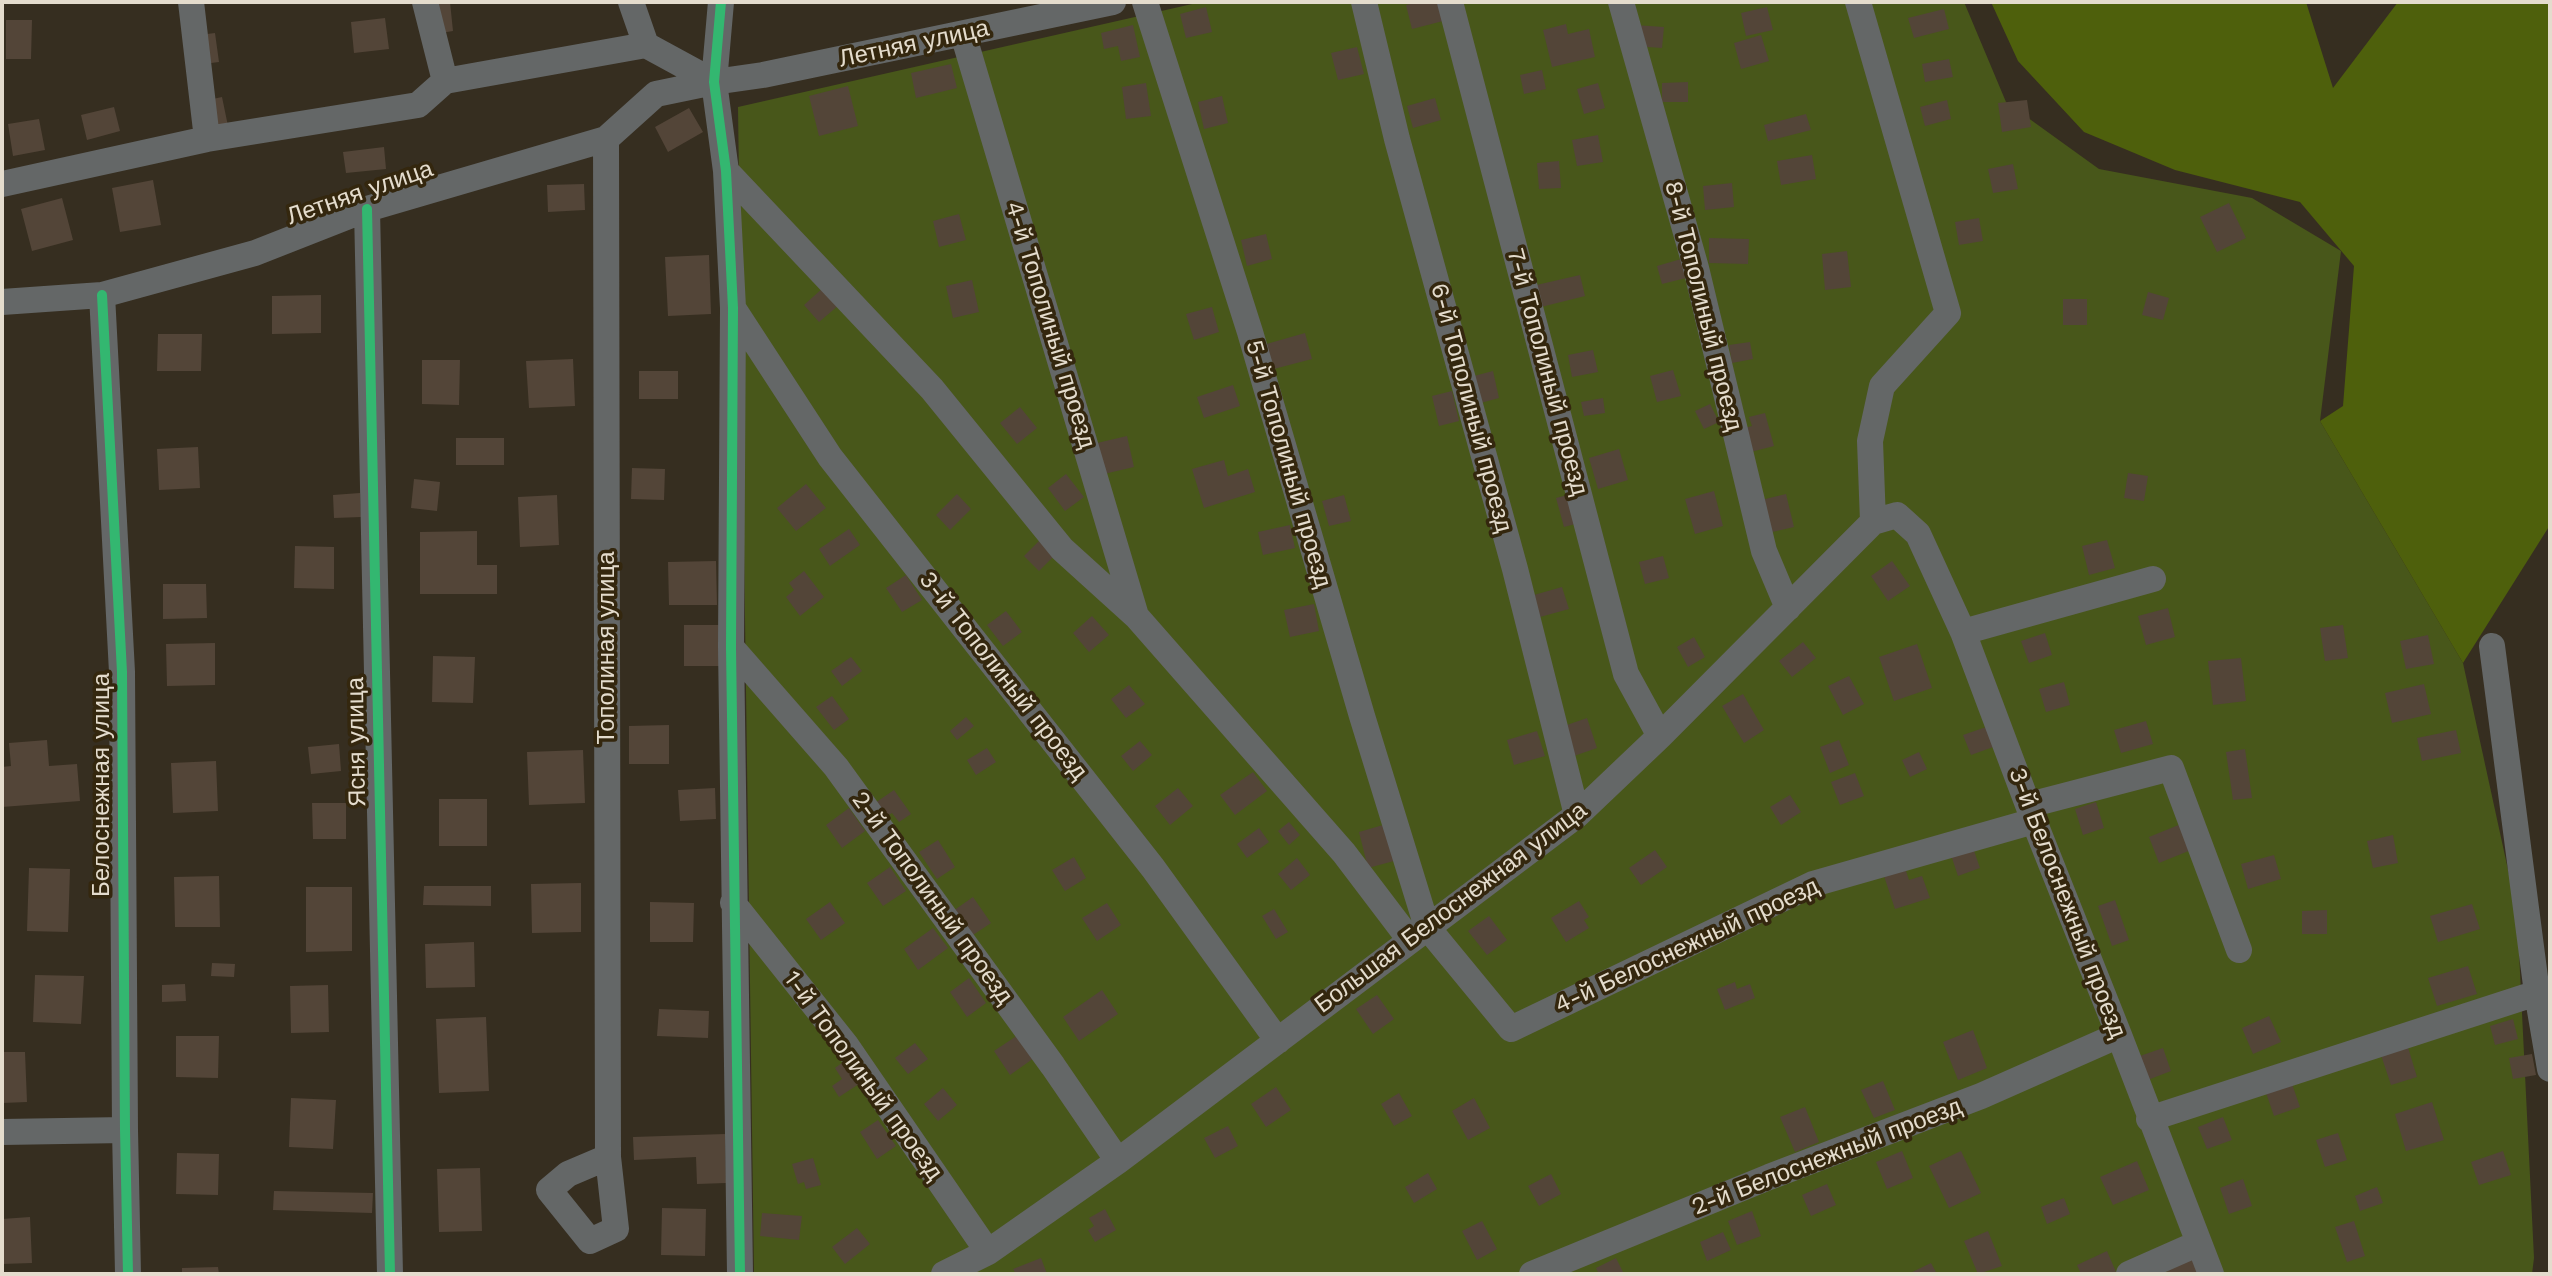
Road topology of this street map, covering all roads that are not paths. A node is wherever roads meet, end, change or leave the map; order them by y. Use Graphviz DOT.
graph roads {
  1 [pos="191,2"];
  2 [pos="425,2"];
  3 [pos="631,2"];
  4 [pos="721,2"];
  5 [pos="1112,2"];
  6 [pos="1145,2"];
  7 [pos="1364,2"];
  8 [pos="1450,2"];
  9 [pos="1621,2"];
  10 [pos="1858,2"];
  11 [pos="963,34"];
  12 [pos="646,45"];
  13 [pos="445,81"];
  14 [pos="714,82"];
  15 [pos="207,139"];
  16 [pos="606,139"];
  17 [pos="726,171"];
  18 [pos="2,184"];
  19 [pos="367,209"];
  20 [pos="102,295"];
  21 [pos="2,302"];
  22 [pos="733,308"];
  23 [pos="1873,522"];
  24 [pos="2153,579"];
  25 [pos="1788,608"];
  26 [pos="1136,616"];
  27 [pos="1963,632"];
  28 [pos="2492,646"];
  29 [pos="731,647"];
  30 [pos="1660,736"];
  31 [pos="2031,813"];
  32 [pos="1577,814"];
  33 [pos="733,902"];
  34 [pos="1418,934"];
  35 [pos="2239,950"];
  36 [pos="2537,993"];
  37 [pos="2119,1035"];
  38 [pos="1278,1041"];
  39 [pos="2550,1069"];
  40 [pos="2149,1119"];
  41 [pos="125,1130"];
  42 [pos="2,1132"];
  43 [pos="608,1157"];
  44 [pos="1118,1161"];
  45 [pos="2199,1243"];
  46 [pos="988,1252"];
  47 [pos="128,1274"];
  48 [pos="390,1274"];
  49 [pos="740,1274"];
  50 [pos="944,1274"];
  51 [pos="1532,1274"];
  52 [pos="2129,1274"];
  53 [pos="2211,1274"];
  1 -- 15 [label="street"];
  2 -- 13 [label="street"];
  3 -- 12 [label="street"];
  4 -- 14 [label="street"];
  5 -- 11 [label="street, Летняя улица"];
  6 -- 34 [label="street, 5-й Тополиный проезд"];
  7 -- 32 [label="street, 6-й Тополиный проезд"];
  8 -- 30 [label="street, 7-й Тополиный проезд"];
  9 -- 25 [label="street, 8-й Тополиный проезд"];
  10 -- 23 [label="street"];
  11 -- 14 [label="street, Летняя улица"];
  11 -- 26 [label="street, 4-й Тополиный проезд"];
  12 -- 13 [label="street"];
  12 -- 14 [label="street"];
  13 -- 15 [label="street"];
  14 -- 16 [label="street, Летняя улица"];
  14 -- 17 [label="street"];
  15 -- 18 [label="street"];
  16 -- 19 [label="street, Летняя улица"];
  16 -- 43 [label="street, Тополиная улица"];
  17 -- 22 [label="street"];
  17 -- 26 [label="street"];
  19 -- 20 [label="street, Летняя улица"];
  19 -- 48 [label="street, Ясня улица"];
  20 -- 21 [label="street, Летняя улица"];
  20 -- 41 [label="street, Белоснежная улица"];
  22 -- 29 [label="street"];
  22 -- 38 [label="street, 3-й Тополиный проезд"];
  23 -- 25 [label="street, Большая Белоснежная улица"];
  23 -- 27 [label="street, 3-й Белоснежный проезд"];
  24 -- 27 [label="street"];
  25 -- 30 [label="street, Большая Белоснежная улица"];
  26 -- 34 [label="street"];
  27 -- 31 [label="street, 3-й Белоснежный проезд"];
  28 -- 36 [label="street"];
  29 -- 33 [label="street"];
  29 -- 44 [label="street, 2-й Тополиный проезд"];
  30 -- 32 [label="street, Большая Белоснежная улица"];
  31 -- 34 [label="street, 4-й Белоснежный проезд"];
  31 -- 35 [label="street"];
  31 -- 37 [label="street, 3-й Белоснежный проезд"];
  32 -- 34 [label="street, Большая Белоснежная улица"];
  33 -- 46 [label="street, 1-й Тополиный проезд"];
  33 -- 49 [label="street"];
  34 -- 38 [label="street, Большая Белоснежная улица"];
  36 -- 39 [label="street"];
  36 -- 40 [label="street"];
  37 -- 40 [label="street, 3-й Белоснежный проезд"];
  37 -- 51 [label="street, 2-й Белоснежный проезд"];
  38 -- 44 [label="street, Большая Белоснежная улица"];
  40 -- 45 [label="street, 3-й Белоснежный проезд"];
  41 -- 42 [label="street"];
  41 -- 47 [label="street, Белоснежная улица"];
  44 -- 46 [label="street, Большая Белоснежная улица"];
  45 -- 52 [label="street"];
  45 -- 53 [label="street, 3-й Белоснежный проезд"];
  46 -- 50 [label="street, Большая Белоснежная улица"];
}
